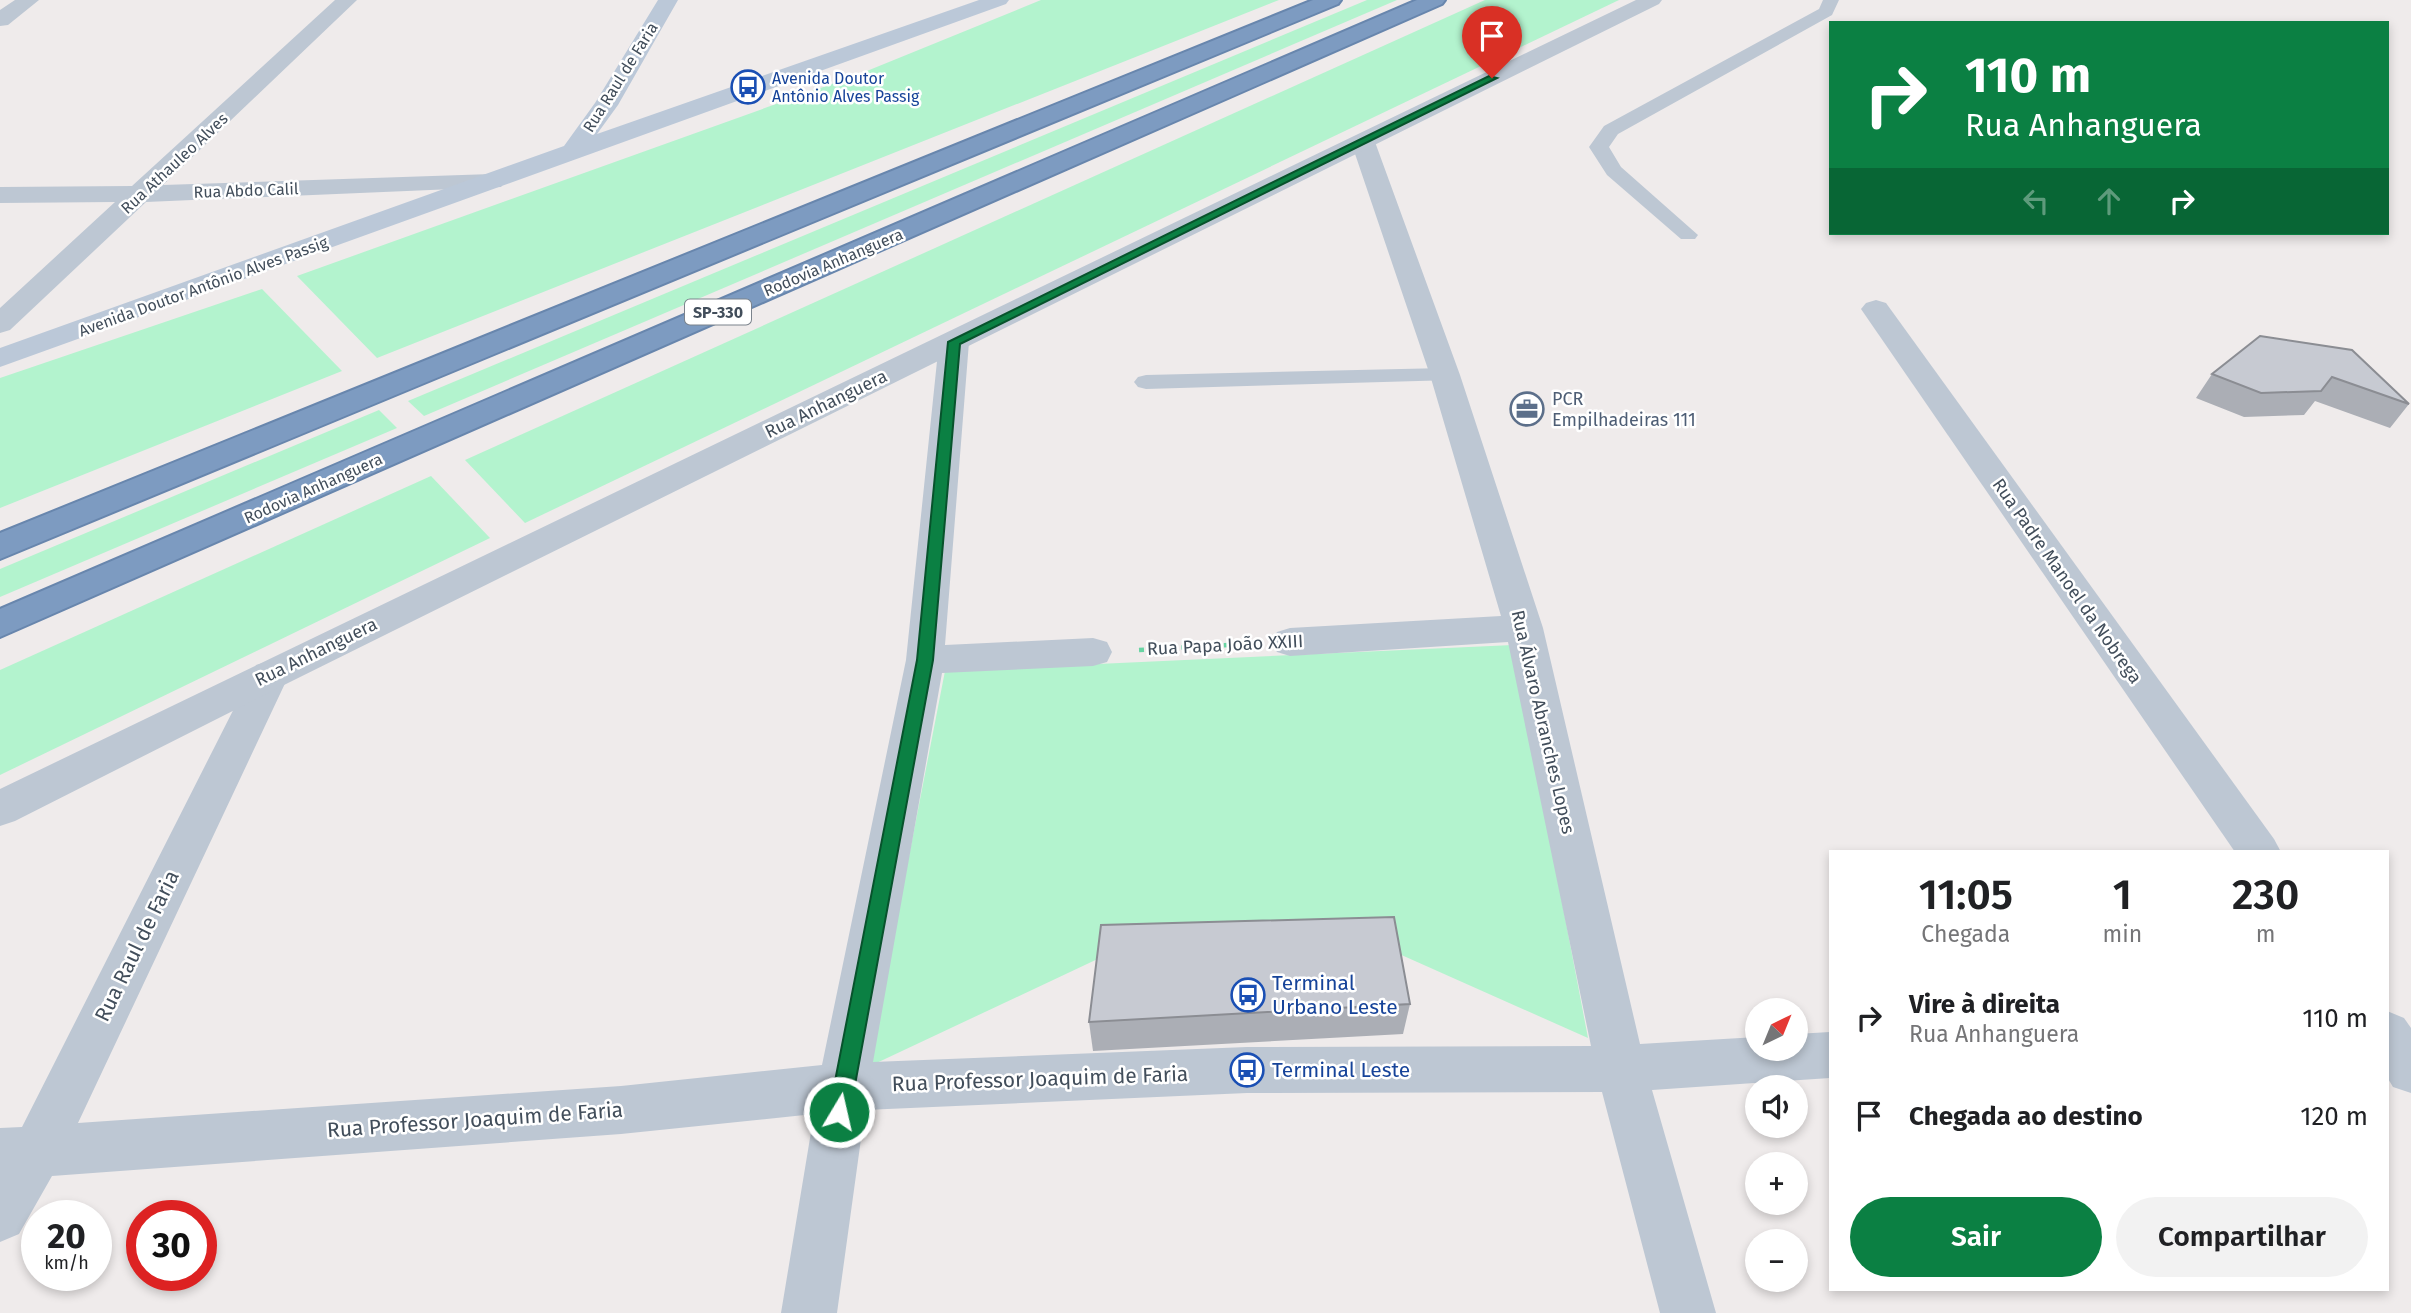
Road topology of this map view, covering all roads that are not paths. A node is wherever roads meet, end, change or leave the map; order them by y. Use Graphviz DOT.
graph roads {
  1 [pos="29,0"];
  2 [pos="347,0"];
  3 [pos="668,0"];
  4 [pos="999,0"];
  5 [pos="1331,0"];
  6 [pos="1435,0"];
  7 [pos="1652,0"];
  8 [pos="1831,0"];
  9 [pos="0,20"];
  10 [pos="1363,142"];
  11 [pos="571,153"];
  12 [pos="492,182"];
  13 [pos="141,194"];
  14 [pos="0,195"];
  15 [pos="1688,235"];
  16 [pos="1876,309"];
  17 [pos="0,324"];
  18 [pos="954,342"];
  19 [pos="0,358"];
  20 [pos="1445,375"];
  21 [pos="1146,382"];
  22 [pos="0,547"];
  23 [pos="0,624"];
  24 [pos="1524,628"];
  25 [pos="1290,642"];
  26 [pos="1093,652"];
  27 [pos="925,660"];
  28 [pos="270,674"];
  29 [pos="0,809"];
  30 [pos="2258,850"];
  31 [pos="2411,1016"];
  32 [pos="2389,1017"];
  33 [pos="2389,1037"];
  34 [pos="1829,1055"];
  35 [pos="1622,1069"];
  36 [pos="2411,1070"];
  37 [pos="843,1087"];
  38 [pos="18,1153"];
  39 [pos="0,1215"];
  40 [pos="809,1313"];
  41 [pos="1688,1313"];
  1 -- 9 [label="street"];
  2 -- 13 [label="street, Rua Athauleo Alves"];
  3 -- 11 [label="main road, Rua Raul de Faria"];
  4 -- 11 [label="main road, Avenida Doutor Antônio Alves Passig"];
  5 -- 22 [label="highway"];
  6 -- 23 [label="highway, Rodovia Anhanguera / SP-330"];
  7 -- 10 [label="street, Rua Anhanguera"];
  8 -- 15 [label="lane"];
  10 -- 18 [label="street, Rua Anhanguera"];
  10 -- 20 [label="street, Rua Álvaro Abranches Lopes"];
  11 -- 12 [label="main road, Avenida Doutor Antônio Alves Passig"];
  12 -- 13 [label="street, Rua Abdo Calil"];
  12 -- 19 [label="main road, Avenida Doutor Antônio Alves Passig"];
  13 -- 14 [label="street, Rua Abdo Calil"];
  13 -- 17 [label="street, Rua Athauleo Alves"];
  16 -- 30 [label="street, Rua Padre Manoel da Nobrega"];
  18 -- 27 [label="street"];
  18 -- 28 [label="street, Rua Anhanguera"];
  20 -- 21 [label="lane"];
  20 -- 24 [label="street, Rua Álvaro Abranches Lopes"];
  24 -- 25 [label="street, Rua Papa João XXIII"];
  24 -- 35 [label="street, Rua Álvaro Abranches Lopes"];
  26 -- 27 [label="street"];
  27 -- 37 [label="street"];
  28 -- 29 [label="street, Rua Anhanguera"];
  28 -- 38 [label="street, Rua Raul de Faria"];
  31 -- 32 [label="street"];
  33 -- 36 [label="street"];
  34 -- 35 [label="street, Rua Professor Joaquim de Faria"];
  35 -- 37 [label="street, Rua Professor Joaquim de Faria"];
  35 -- 41 [label="street, Rua Álvaro Abranches Lopes"];
  37 -- 38 [label="street, Rua Professor Joaquim de Faria"];
  37 -- 40 [label="street"];
  38 -- 39 [label="street, Rua Raul de Faria"];
}
